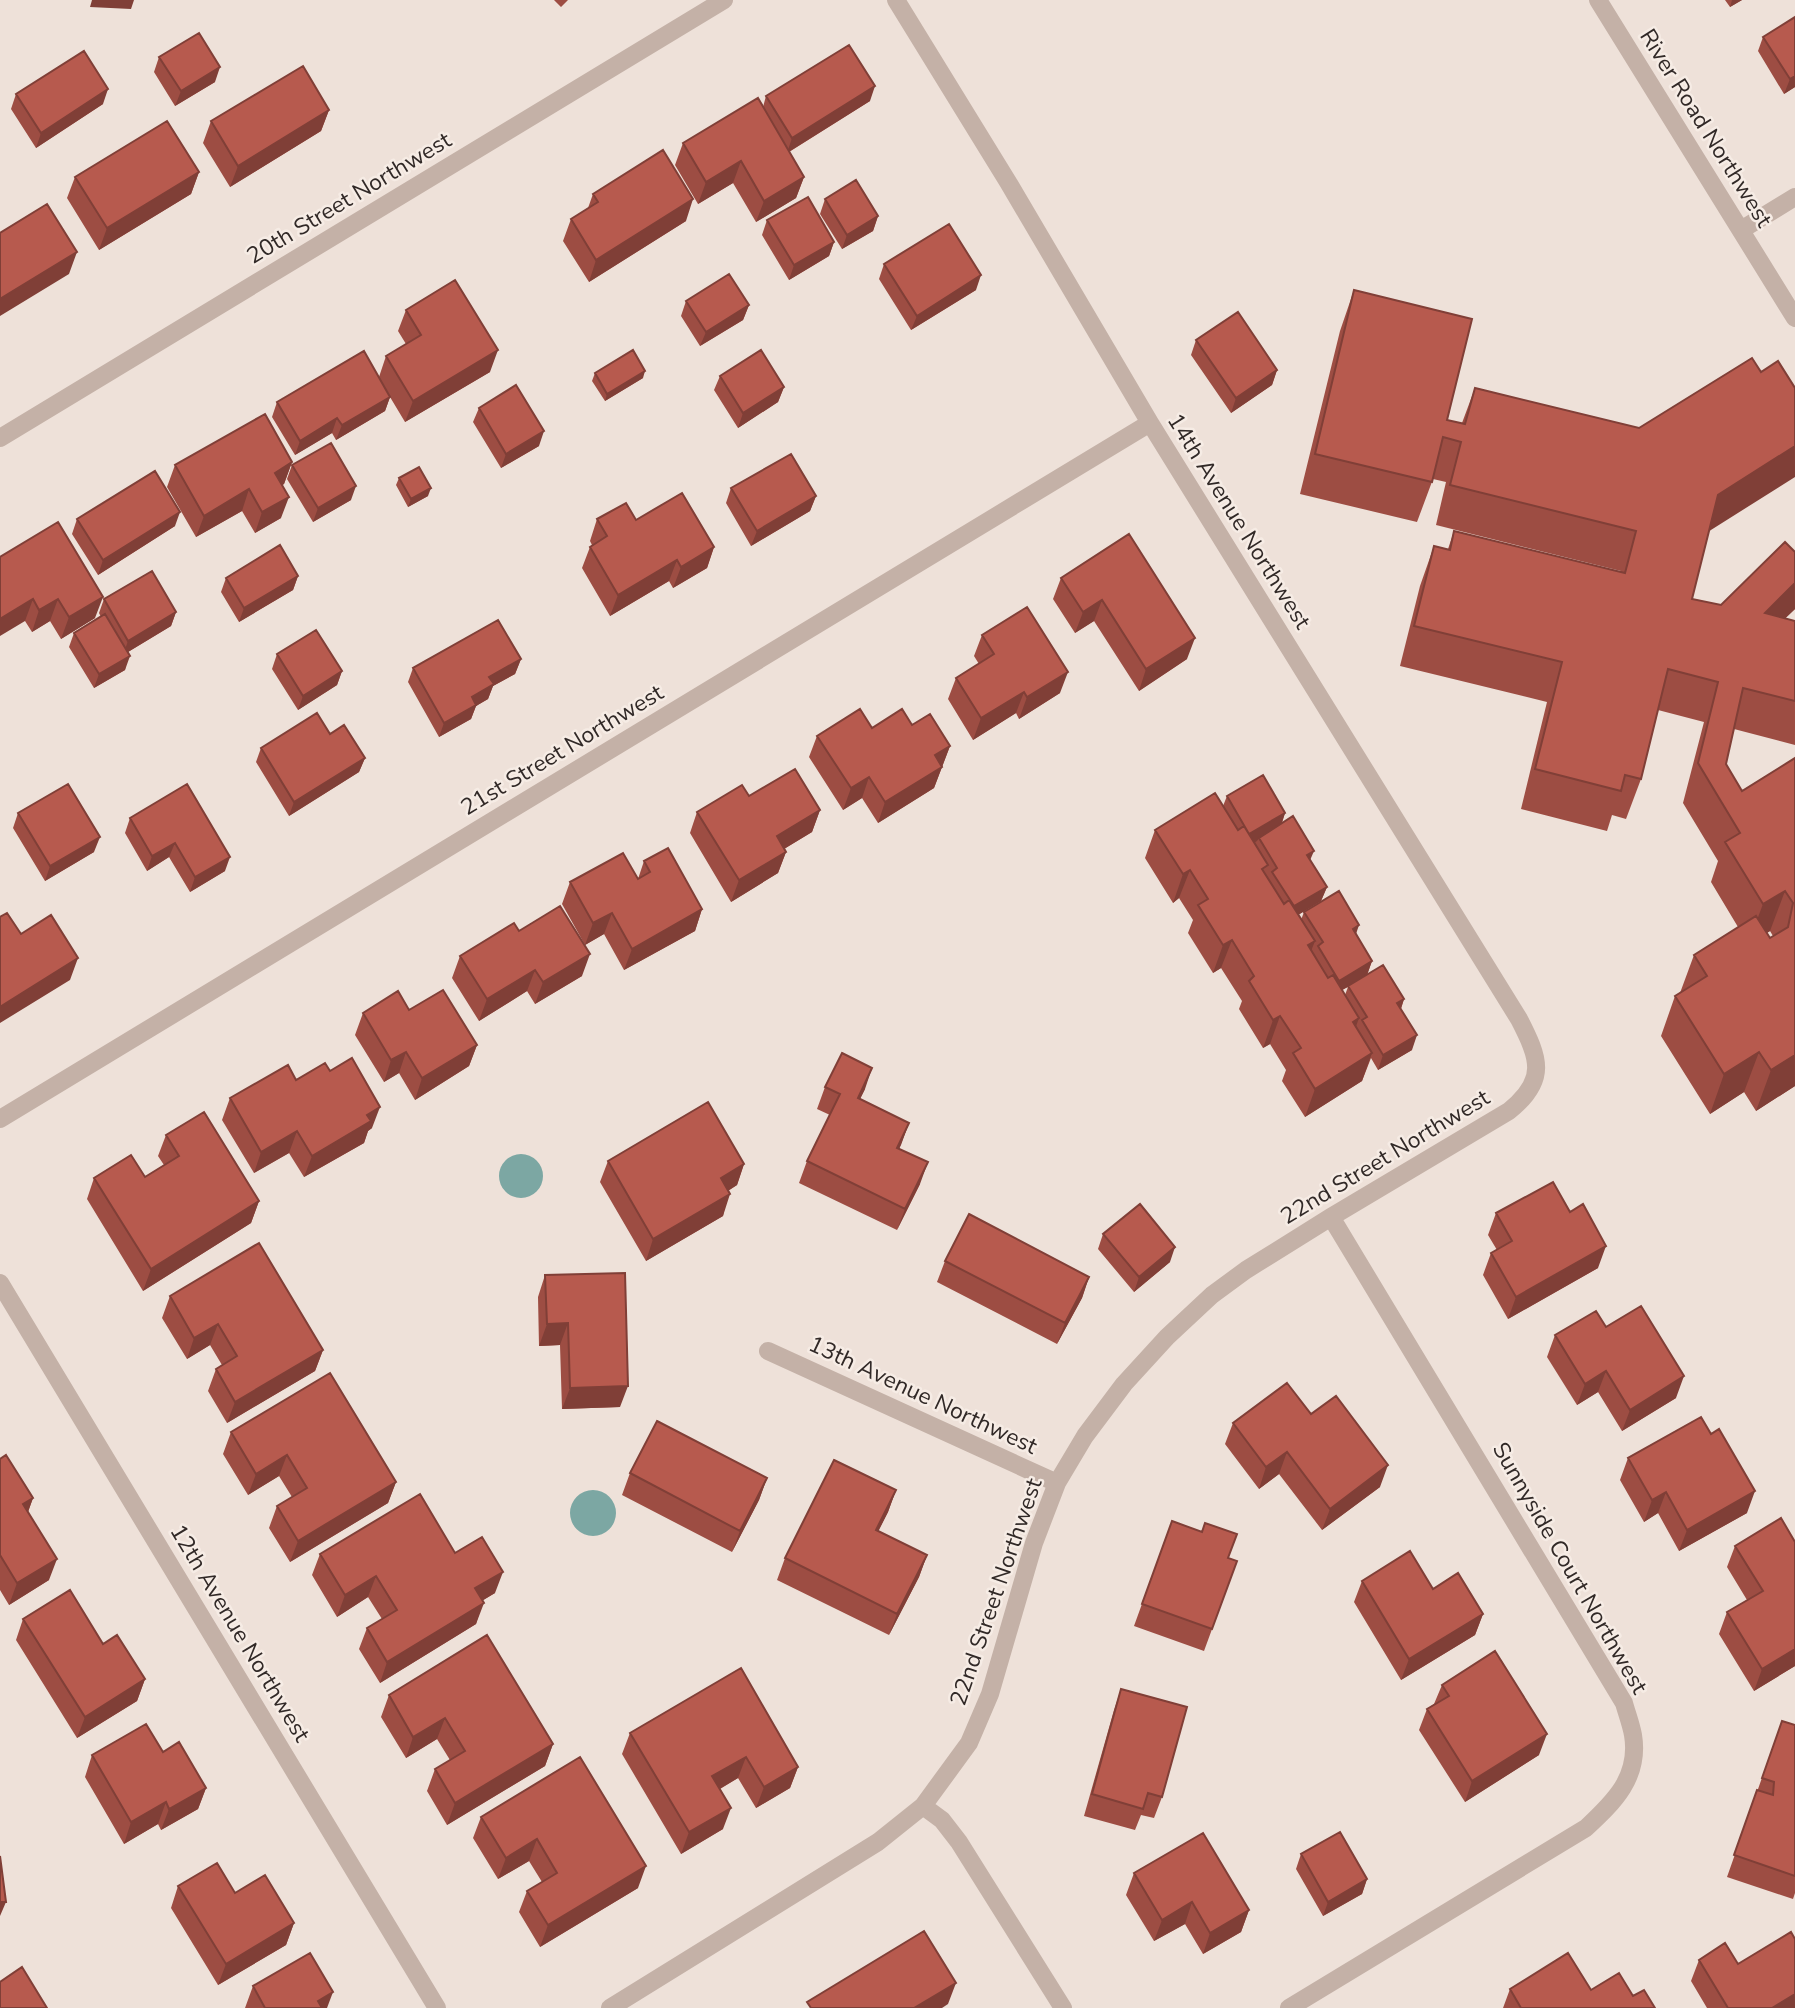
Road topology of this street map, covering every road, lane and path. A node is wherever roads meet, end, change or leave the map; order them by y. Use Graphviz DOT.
graph roads {
  1 [pos="724,0"];
  2 [pos="895,0"];
  3 [pos="1598,0"];
  4 [pos="1795,197"];
  5 [pos="1741,230"];
  6 [pos="1795,318"];
  7 [pos="1150,423"];
  8 [pos="0,438"];
  9 [pos="1537,1069"];
  10 [pos="0,1119"];
  11 [pos="1331,1217"];
  12 [pos="0,1283"];
  13 [pos="768,1350"];
  14 [pos="1057,1483"];
  15 [pos="923,1806"];
  16 [pos="437,2008"];
  17 [pos="610,2008"];
  18 [pos="1063,2008"];
  19 [pos="1289,2008"];
  1 -- 8 [label="street, 20th Street Northwest"];
  2 -- 7 [label="street, 14th Avenue Northwest"];
  3 -- 5 [label="street, River Road Northwest"];
  4 -- 5 [label="street"];
  5 -- 6 [label="street, River Road Northwest"];
  7 -- 9 [label="street, 14th Avenue Northwest"];
  7 -- 10 [label="street, 21st Street Northwest"];
  9 -- 11 [label="street, 22nd Street Northwest"];
  11 -- 14 [label="street, 22nd Street Northwest"];
  11 -- 19 [label="street, Sunnyside Court Northwest"];
  12 -- 16 [label="street, 12th Avenue Northwest"];
  13 -- 14 [label="street, 13th Avenue Northwest"];
  14 -- 15 [label="street, 22nd Street Northwest"];
  15 -- 17 [label="street, 22nd Street Northwest"];
  15 -- 18 [label="street"];
}
